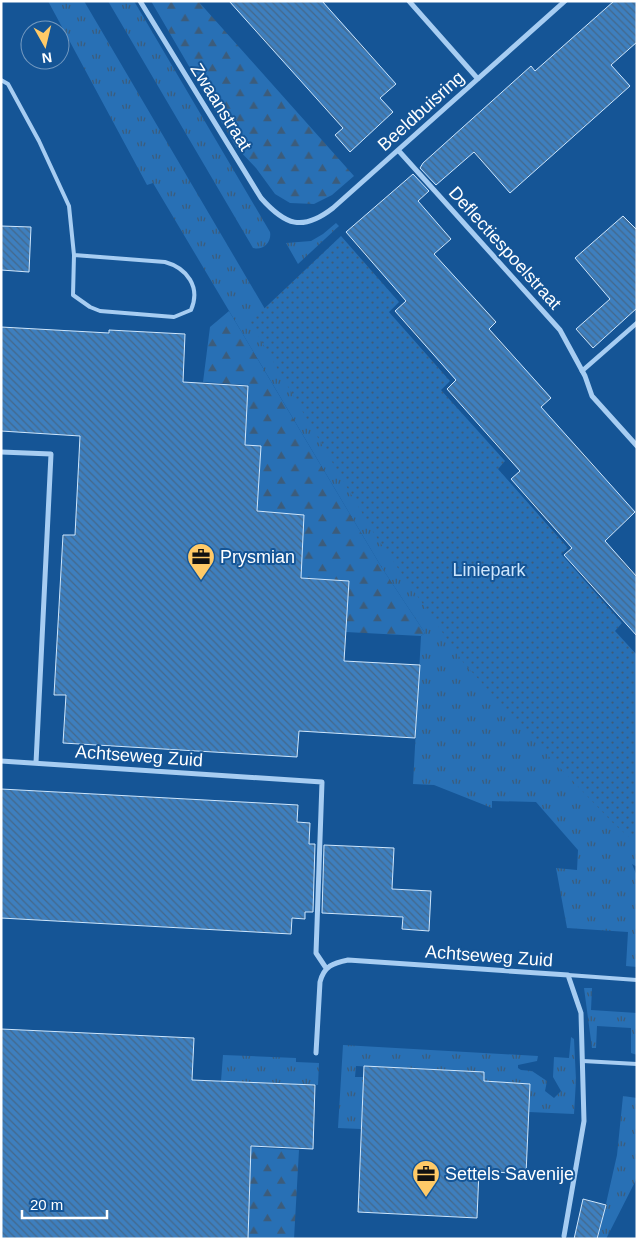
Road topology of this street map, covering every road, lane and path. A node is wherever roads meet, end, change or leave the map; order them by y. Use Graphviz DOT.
graph roads {
  1 [pos="140,1"];
  2 [pos="408,1"];
  3 [pos="565,1"];
  4 [pos="478,79"];
  5 [pos="1,80"];
  6 [pos="398,150"];
  7 [pos="286,221"];
  8 [pos="74,255"];
  9 [pos="637,323"];
  10 [pos="582,372"];
  11 [pos="637,446"];
  12 [pos="1,452"];
  13 [pos="1,761"];
  14 [pos="36,763"];
  15 [pos="326,968"];
  16 [pos="568,976"];
  17 [pos="637,980"];
  18 [pos="316,1053"];
  19 [pos="583,1061"];
  20 [pos="637,1064"];
  21 [pos="564,1236"];
  1 -- 7 [label="street, Zwaanstraat"];
  2 -- 4 [label="street"];
  3 -- 4 [label="street, Beeldbuisring"];
  4 -- 6 [label="street, Beeldbuisring"];
  5 -- 8 [label="lane"];
  6 -- 7 [label="street, Beeldbuisring"];
  6 -- 10 [label="street, Deflectiespoelstraat"];
  8 -- 8 [label="lane"];
  9 -- 10 [label="street"];
  10 -- 11 [label="street, Deflectiespoelstraat"];
  12 -- 14 [label="street"];
  13 -- 14 [label="street, Achtseweg Zuid"];
  14 -- 15 [label="street, Achtseweg Zuid"];
  15 -- 16 [label="street, Achtseweg Zuid"];
  15 -- 18 [label="street"];
  16 -- 17 [label="lane"];
  16 -- 19 [label="street, Achtseweg Zuid"];
  19 -- 20 [label="lane"];
  19 -- 21 [label="street, Achtseweg Zuid"];
}
